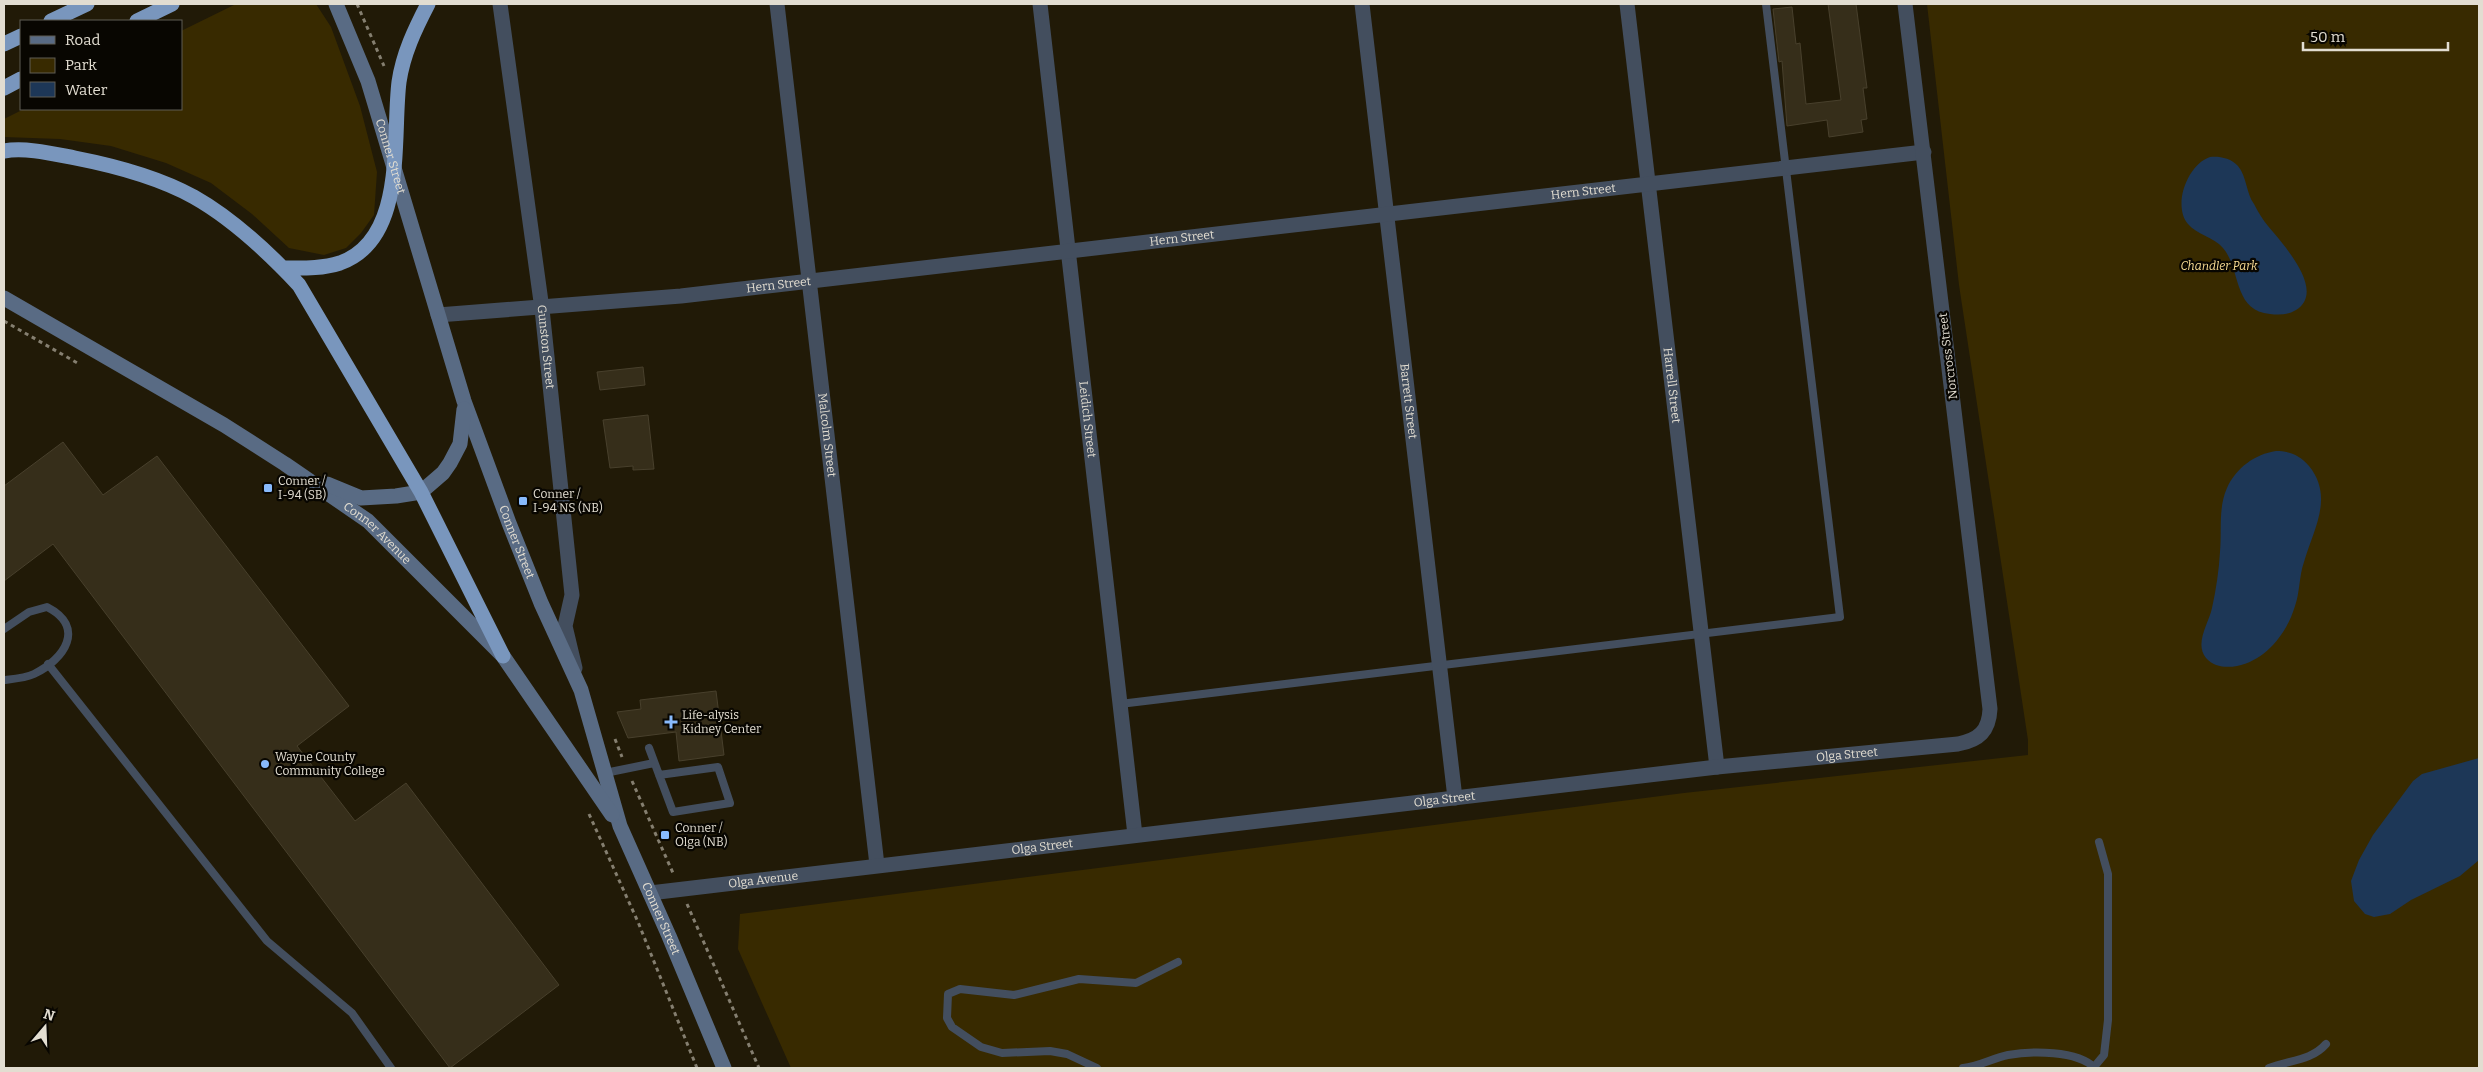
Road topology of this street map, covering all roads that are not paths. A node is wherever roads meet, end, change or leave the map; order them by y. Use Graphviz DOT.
graph roads {
  1 [pos="87,4"];
  2 [pos="172,4"];
  3 [pos="336,4"];
  4 [pos="428,4"];
  5 [pos="500,4"];
  6 [pos="777,4"];
  7 [pos="1040,4"];
  8 [pos="1362,4"];
  9 [pos="1627,4"];
  10 [pos="1766,4"];
  11 [pos="1905,4"];
  12 [pos="53,20"];
  13 [pos="139,20"];
  14 [pos="20,36"];
  15 [pos="4,44"];
  16 [pos="20,80"];
  17 [pos="4,88"];
  18 [pos="4,151"];
  19 [pos="1924,152"];
  20 [pos="1785,168"];
  21 [pos="394,169"];
  22 [pos="1648,184"];
  23 [pos="1386,215"];
  24 [pos="1067,252"];
  25 [pos="283,268"];
  26 [pos="810,282"];
  27 [pos="4,298"];
  28 [pos="542,309"];
  29 [pos="438,315"];
  30 [pos="464,401"];
  31 [pos="286,464"];
  32 [pos="421,492"];
  33 [pos="4,629"];
  34 [pos="1702,634"];
  35 [pos="503,656"];
  36 [pos="48,664"];
  37 [pos="1439,664"];
  38 [pos="4,680"];
  39 [pos="581,690"];
  40 [pos="1120,704"];
  41 [pos="1990,709"];
  42 [pos="649,748"];
  43 [pos="654,763"];
  44 [pos="1717,767"];
  45 [pos="604,773"];
  46 [pos="658,775"];
  47 [pos="1455,798"];
  48 [pos="620,826"];
  49 [pos="1136,835"];
  50 [pos="2100,842"];
  51 [pos="877,865"];
  52 [pos="650,893"];
  53 [pos="1178,962"];
  54 [pos="2326,1044"];
  55 [pos="2094,1067"];
  56 [pos="391,1068"];
  57 [pos="724,1068"];
  58 [pos="1097,1068"];
  59 [pos="1963,1068"];
  60 [pos="2269,1068"];
  1 -- 12 [label="highway"];
  2 -- 13 [label="highway"];
  3 -- 21 [label="main road, Conner Street"];
  4 -- 21 [label="highway"];
  5 -- 28 [label="street, Gunston Street"];
  6 -- 26 [label="street, Malcolm Street"];
  7 -- 24 [label="street, Leidich Street"];
  8 -- 23 [label="street, Barrett Street"];
  9 -- 22 [label="street, Harrell Street"];
  10 -- 20 [label="lane"];
  11 -- 19 [label="street, Norcross Street"];
  14 -- 15 [label="highway"];
  16 -- 17 [label="highway"];
  18 -- 25 [label="highway"];
  19 -- 20 [label="street, Hern Street"];
  19 -- 41 [label="street, Norcross Street"];
  20 -- 22 [label="street, Hern Street"];
  20 -- 34 [label="lane"];
  21 -- 25 [label="highway"];
  21 -- 29 [label="main road, Conner Street"];
  22 -- 23 [label="street, Hern Street"];
  22 -- 34 [label="street, Harrell Street"];
  23 -- 24 [label="street, Hern Street"];
  23 -- 37 [label="street, Barrett Street"];
  24 -- 26 [label="street, Hern Street"];
  24 -- 40 [label="street, Leidich Street"];
  25 -- 32 [label="highway"];
  26 -- 28 [label="street, Hern Street"];
  26 -- 51 [label="street, Malcolm Street"];
  27 -- 31 [label="main road, Conner Avenue"];
  28 -- 29 [label="street, Hern Street"];
  28 -- 39 [label="street, Gunston Street"];
  29 -- 30 [label="main road, Conner Street"];
  30 -- 32 [label="main road"];
  30 -- 39 [label="main road, Conner Street"];
  31 -- 32 [label="main road"];
  31 -- 35 [label="main road, Conner Avenue"];
  32 -- 35 [label="highway"];
  33 -- 36 [label="lane"];
  34 -- 37 [label="lane"];
  34 -- 44 [label="street, Harrell Street"];
  35 -- 48 [label="main road, Conner Avenue"];
  36 -- 38 [label="lane"];
  36 -- 56 [label="lane"];
  37 -- 40 [label="lane"];
  37 -- 47 [label="street, Barrett Street"];
  39 -- 45 [label="main road, Conner Street"];
  40 -- 49 [label="street, Leidich Street"];
  41 -- 44 [label="street, Olga Street"];
  42 -- 43 [label="lane"];
  43 -- 45 [label="lane"];
  43 -- 46 [label="lane"];
  44 -- 47 [label="street, Olga Street"];
  45 -- 48 [label="main road, Conner Street"];
  46 -- 46 [label="lane"];
  47 -- 49 [label="street, Olga Street"];
  48 -- 52 [label="main road, Conner Street"];
  49 -- 51 [label="street, Olga Street"];
  50 -- 55 [label="lane"];
  51 -- 52 [label="street, Olga Avenue"];
  52 -- 57 [label="main road, Conner Street"];
  53 -- 58 [label="lane"];
  54 -- 60 [label="lane"];
  55 -- 59 [label="lane"];
}
